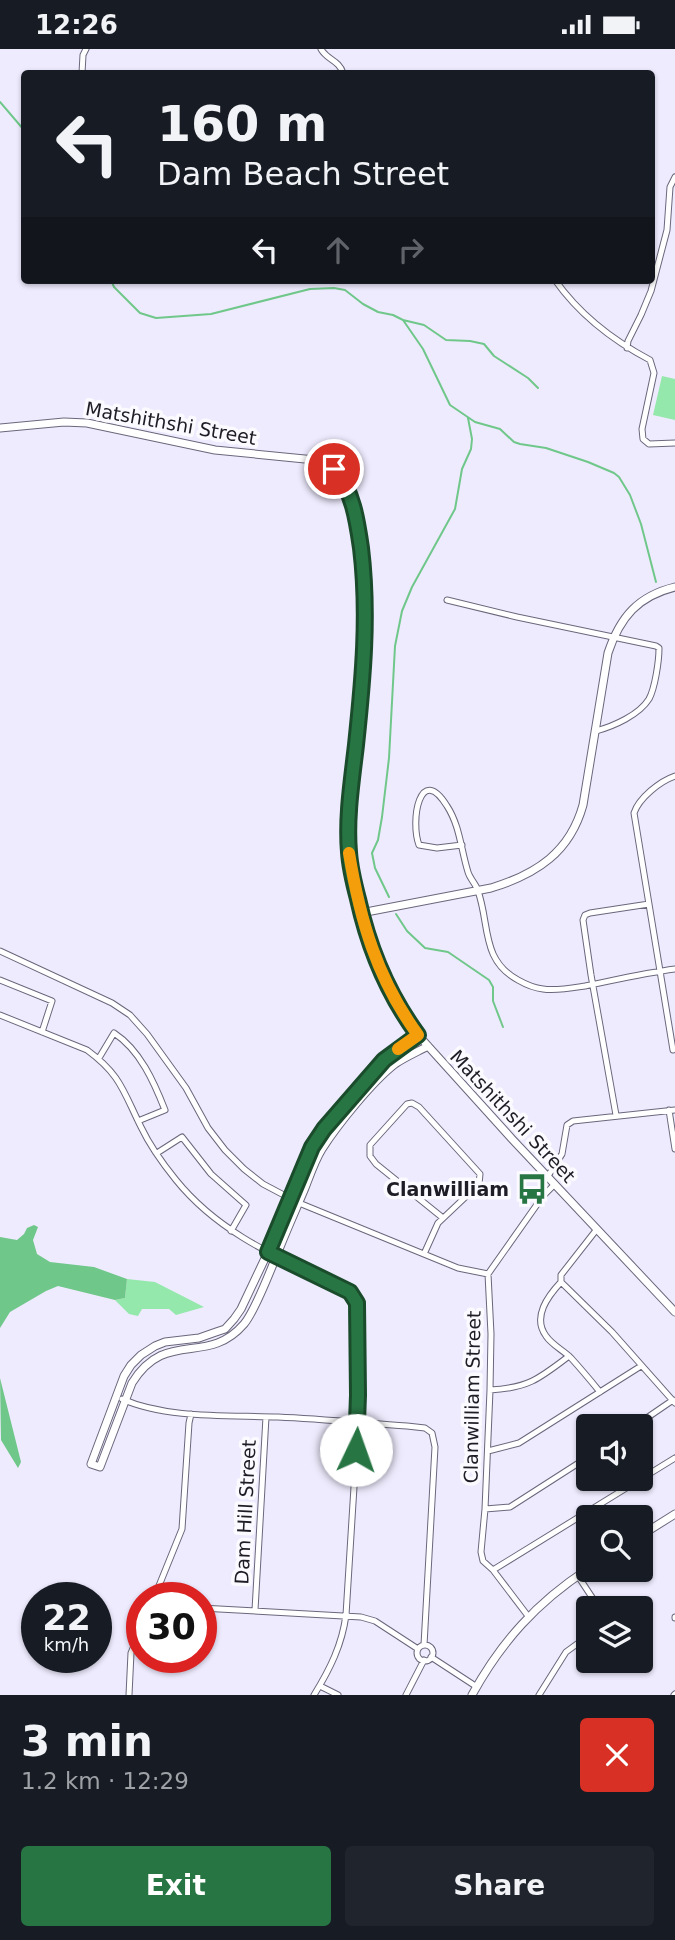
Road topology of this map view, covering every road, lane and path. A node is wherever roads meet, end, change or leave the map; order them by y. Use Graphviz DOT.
graph roads {
  1 [pos="86,49"];
  2 [pos="321,49"];
  3 [pos="82,70"];
  4 [pos="342,70"];
  5 [pos="675,177"];
  6 [pos="655,276"];
  7 [pos="558,284"];
  8 [pos="653,284"];
  9 [pos="627,348"];
  10 [pos="0,428"];
  11 [pos="675,443"];
  12 [pos="675,587"];
  13 [pos="447,600"];
  14 [pos="613,637"];
  15 [pos="596,731"];
  16 [pos="675,776"];
  17 [pos="462,845"];
  18 [pos="478,890"];
  19 [pos="649,904"];
  20 [pos="361,913"];
  21 [pos="0,951"];
  22 [pos="675,969"];
  23 [pos="660,971"];
  24 [pos="0,980"];
  25 [pos="593,984"];
  26 [pos="0,1015"];
  27 [pos="42,1032"];
  28 [pos="418,1035"];
  29 [pos="428,1046"];
  30 [pos="673,1050"];
  31 [pos="99,1058"];
  32 [pos="672,1110"];
  33 [pos="616,1115"];
  34 [pos="138,1121"];
  35 [pos="675,1149"];
  36 [pos="157,1153"];
  37 [pos="548,1176"];
  38 [pos="555,1184"];
  39 [pos="290,1199"];
  40 [pos="299,1203"];
  41 [pos="443,1218"];
  42 [pos="597,1229"];
  43 [pos="231,1231"];
  44 [pos="268,1252"];
  45 [pos="424,1254"];
  46 [pos="276,1255"];
  47 [pos="488,1274"];
  48 [pos="561,1282"];
  49 [pos="675,1312"];
  50 [pos="569,1356"];
  51 [pos="641,1366"];
  52 [pos="490,1390"];
  53 [pos="600,1392"];
  54 [pos="116,1397"];
  55 [pos="125,1401"];
  56 [pos="674,1401"];
  57 [pos="191,1414"];
  58 [pos="653,1414"];
  59 [pos="266,1417"];
  60 [pos="358,1423"];
  61 [pos="488,1451"];
  62 [pos="675,1458"];
  63 [pos="576,1465"];
  64 [pos="485,1509"];
  65 [pos="675,1514"];
  66 [pos="653,1528"];
  67 [pos="493,1570"];
  68 [pos="576,1578"];
  69 [pos="160,1582"];
  70 [pos="217,1609"];
  71 [pos="255,1610"];
  72 [pos="346,1615"];
  73 [pos="528,1616"];
  74 [pos="576,1645"];
  75 [pos="421,1647"];
  76 [pos="427,1659"];
  77 [pos="130,1673"];
  78 [pos="320,1686"];
  79 [pos="477,1686"];
  80 [pos="129,1695"];
  81 [pos="314,1695"];
  82 [pos="338,1695"];
  83 [pos="406,1695"];
  84 [pos="472,1695"];
  85 [pos="539,1695"];
  1 -- 3 [label="street"];
  2 -- 4 [label="street"];
  5 -- 6 [label="street"];
  7 -- 9 [label="street"];
  8 -- 9 [label="street"];
  9 -- 11 [label="street"];
  10 -- 20 [label="street, Matshithshi Street"];
  12 -- 14 [label="street"];
  13 -- 14 [label="street"];
  14 -- 15 [label="street"];
  14 -- 15 [label="street"];
  15 -- 18 [label="street"];
  16 -- 19 [label="street"];
  17 -- 17 [label="street"];
  17 -- 18 [label="street"];
  18 -- 20 [label="street"];
  18 -- 25 [label="street"];
  19 -- 23 [label="street"];
  19 -- 25 [label="street"];
  20 -- 28 [label="street, Matshithshi Street"];
  21 -- 39 [label="street"];
  22 -- 23 [label="street"];
  23 -- 25 [label="street"];
  23 -- 30 [label="street"];
  24 -- 27 [label="street"];
  25 -- 33 [label="street"];
  26 -- 27 [label="street"];
  27 -- 31 [label="street"];
  28 -- 29 [label="street, Matshithshi Street"];
  28 -- 39 [label="street"];
  29 -- 37 [label="street, Matshithshi Street"];
  29 -- 40 [label="street"];
  31 -- 34 [label="street"];
  31 -- 34 [label="street"];
  32 -- 33 [label="street"];
  32 -- 35 [label="street"];
  33 -- 37 [label="street"];
  34 -- 36 [label="street"];
  36 -- 43 [label="street"];
  36 -- 43 [label="street"];
  37 -- 38 [label="street, Matshithshi Street"];
  38 -- 42 [label="street, Matshithshi Street"];
  38 -- 47 [label="street"];
  39 -- 40 [label="street"];
  39 -- 44 [label="street"];
  40 -- 45 [label="street"];
  40 -- 46 [label="street"];
  41 -- 41 [label="street"];
  41 -- 45 [label="street"];
  42 -- 48 [label="street"];
  42 -- 49 [label="street, Matshithshi Street"];
  43 -- 44 [label="street"];
  44 -- 46 [label="street"];
  44 -- 54 [label="street"];
  45 -- 47 [label="street"];
  46 -- 55 [label="street"];
  46 -- 60 [label="street"];
  47 -- 52 [label="street, Clanwilliam Street"];
  48 -- 50 [label="street"];
  48 -- 51 [label="street"];
  50 -- 52 [label="street"];
  50 -- 53 [label="street"];
  51 -- 53 [label="street"];
  51 -- 56 [label="street"];
  52 -- 61 [label="street, Clanwilliam Street"];
  53 -- 61 [label="street"];
  54 -- 55 [label="street"];
  54 -- 55 [label="street"];
  55 -- 57 [label="street"];
  56 -- 58 [label="street"];
  57 -- 59 [label="street"];
  57 -- 69 [label="street"];
  59 -- 60 [label="street"];
  59 -- 71 [label="street, Dam Hill Street"];
  60 -- 72 [label="street"];
  60 -- 75 [label="street"];
  61 -- 64 [label="street, Clanwilliam Street"];
  62 -- 67 [label="street"];
  63 -- 64 [label="street"];
  64 -- 67 [label="street, Clanwilliam Street"];
  65 -- 66 [label="street"];
  67 -- 73 [label="street, Clanwilliam Street"];
  68 -- 73 [label="street"];
  70 -- 71 [label="street"];
  71 -- 72 [label="street"];
  72 -- 75 [label="street"];
  72 -- 78 [label="street"];
  73 -- 79 [label="street"];
  74 -- 85 [label="street"];
  75 -- 76 [label="street"];
  75 -- 76 [label="street"];
  76 -- 79 [label="street"];
  76 -- 83 [label="street"];
  77 -- 80 [label="street"];
  78 -- 81 [label="street"];
  78 -- 82 [label="street"];
  79 -- 84 [label="street"];
}
